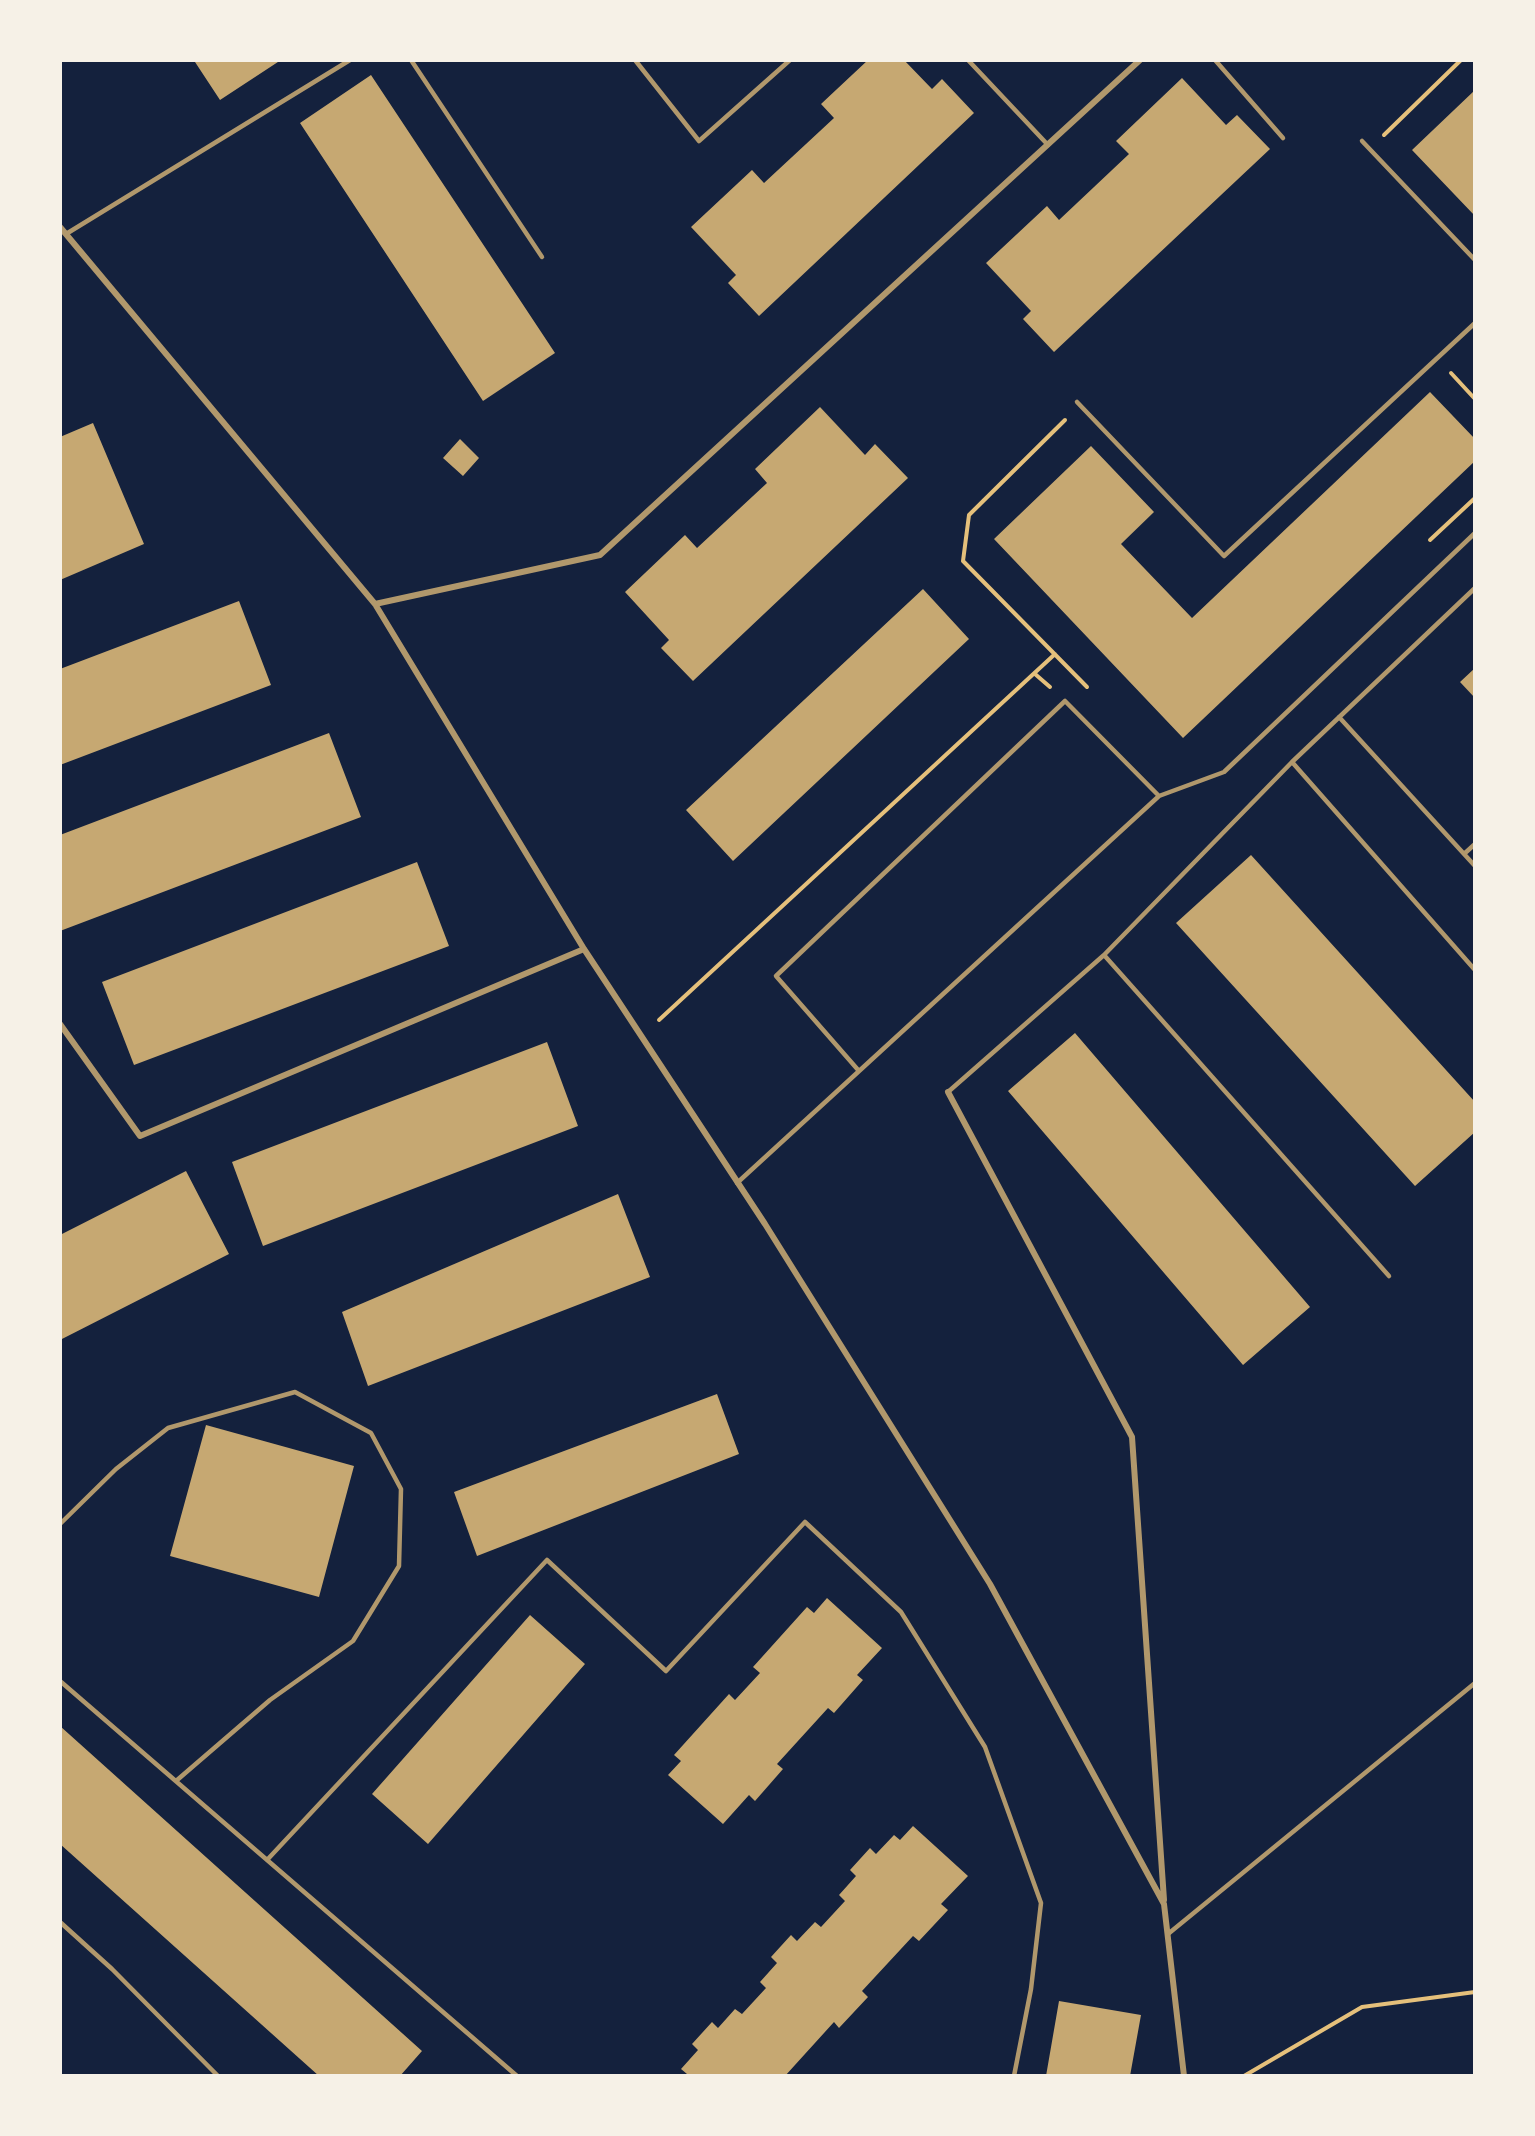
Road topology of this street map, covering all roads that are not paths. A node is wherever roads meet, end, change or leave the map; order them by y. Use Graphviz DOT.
graph roads {
  1 [pos="350,60"];
  2 [pos="411,60"];
  3 [pos="635,60"];
  4 [pos="790,60"];
  5 [pos="968,60"];
  6 [pos="1140,60"];
  7 [pos="1215,60"];
  8 [pos="1283,138"];
  9 [pos="1362,141"];
  10 [pos="1048,145"];
  11 [pos="60,227"];
  12 [pos="66,234"];
  13 [pos="542,257"];
  14 [pos="1475,260"];
  15 [pos="1475,322"];
  16 [pos="1077,402"];
  17 [pos="1475,533"];
  18 [pos="1475,588"];
  19 [pos="375,604"];
  20 [pos="1339,717"];
  21 [pos="1292,762"];
  22 [pos="1159,796"];
  23 [pos="1475,844"];
  24 [pos="1464,854"];
  25 [pos="1475,866"];
  26 [pos="584,949"];
  27 [pos="1104,955"];
  28 [pos="1475,970"];
  29 [pos="60,1024"];
  30 [pos="859,1071"];
  31 [pos="948,1092"];
  32 [pos="737,1183"];
  33 [pos="1389,1276"];
  34 [pos="60,1524"];
  35 [pos="60,1681"];
  36 [pos="1475,1683"];
  37 [pos="176,1781"];
  38 [pos="267,1860"];
  39 [pos="1164,1904"];
  40 [pos="60,1922"];
  41 [pos="1167,1934"];
  42 [pos="218,2076"];
  43 [pos="517,2076"];
  44 [pos="1014,2076"];
  45 [pos="1184,2076"];
  1 -- 12 [label="lane"];
  2 -- 13 [label="lane"];
  3 -- 4 [label="lane"];
  5 -- 10 [label="lane"];
  6 -- 10 [label="street"];
  7 -- 8 [label="lane"];
  9 -- 14 [label="lane"];
  10 -- 19 [label="street"];
  11 -- 12 [label="street"];
  12 -- 19 [label="street"];
  15 -- 16 [label="lane"];
  17 -- 22 [label="lane"];
  18 -- 20 [label="lane"];
  19 -- 26 [label="street"];
  20 -- 21 [label="lane"];
  20 -- 24 [label="lane"];
  21 -- 27 [label="lane"];
  21 -- 28 [label="lane"];
  22 -- 30 [label="lane"];
  22 -- 30 [label="lane"];
  23 -- 24 [label="lane"];
  24 -- 25 [label="lane"];
  26 -- 29 [label="street"];
  26 -- 32 [label="street"];
  27 -- 31 [label="lane"];
  27 -- 33 [label="lane"];
  30 -- 32 [label="lane"];
  31 -- 39 [label="street"];
  32 -- 39 [label="street"];
  34 -- 37 [label="lane"];
  35 -- 37 [label="lane"];
  36 -- 41 [label="lane"];
  37 -- 38 [label="lane"];
  38 -- 43 [label="lane"];
  38 -- 44 [label="lane"];
  39 -- 41 [label="street"];
  40 -- 42 [label="lane"];
  41 -- 45 [label="street"];
}
